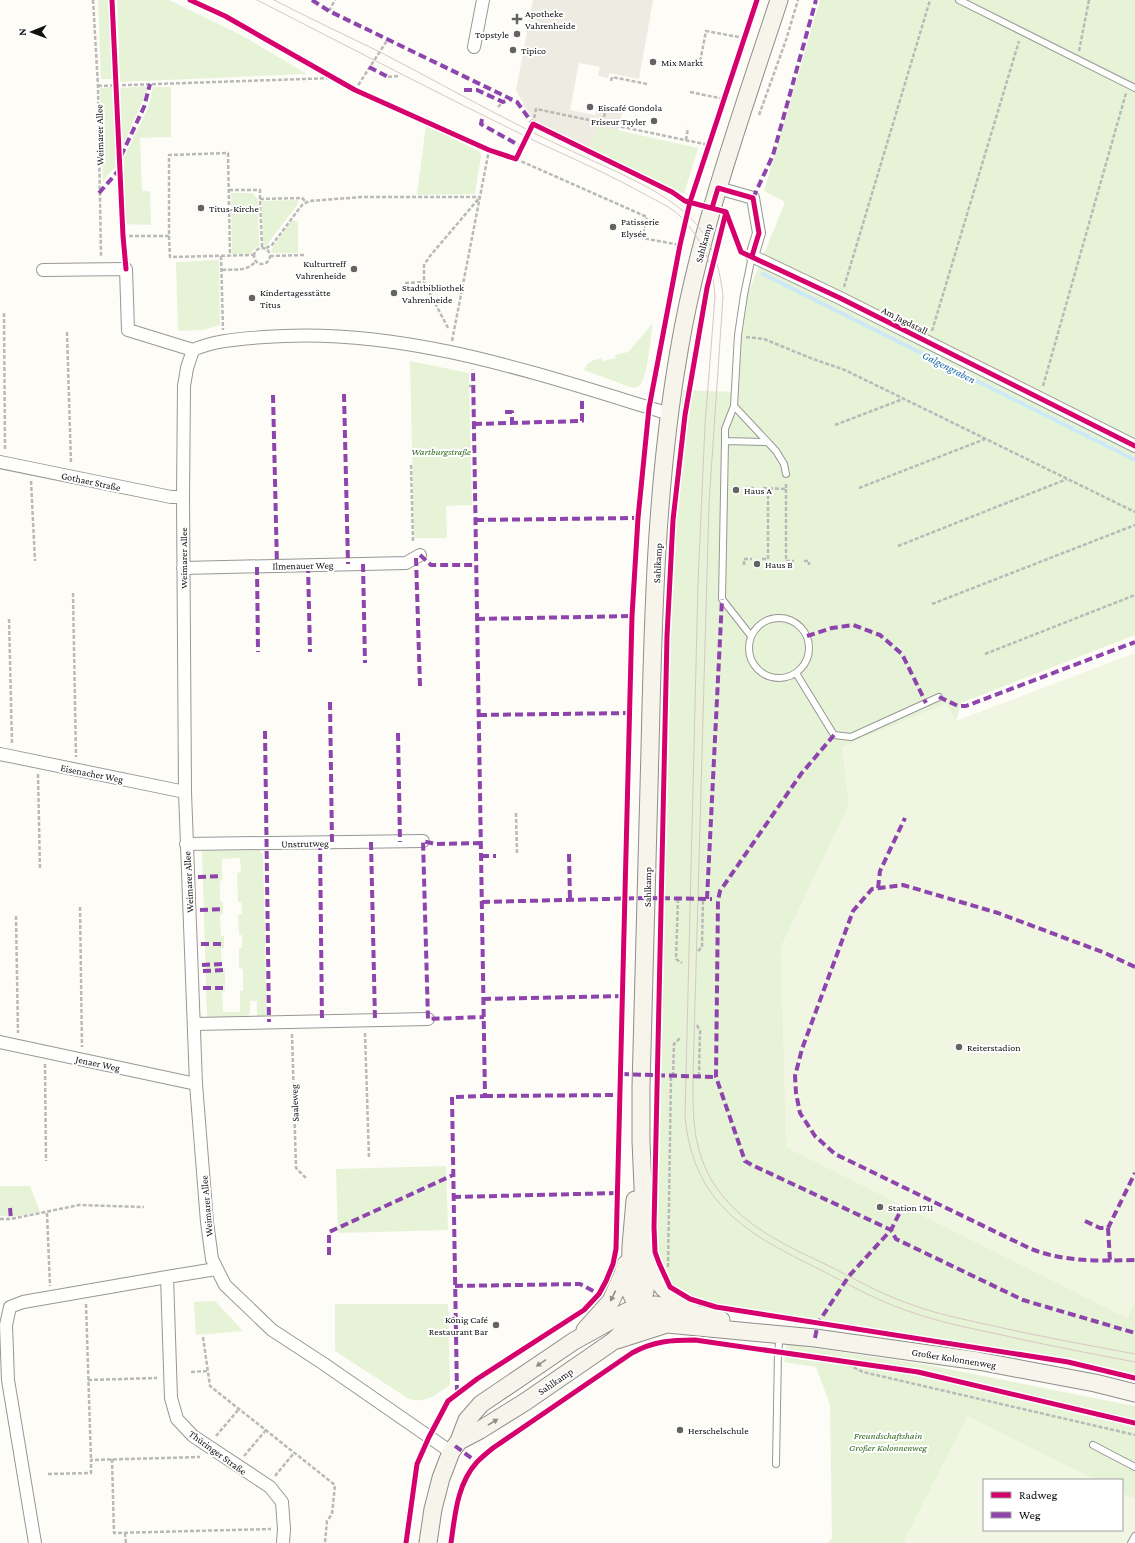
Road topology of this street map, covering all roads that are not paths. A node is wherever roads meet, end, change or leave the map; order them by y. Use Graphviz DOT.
graph roads {
  1 [pos="483,0"];
  2 [pos="779,0"];
  3 [pos="959,0"];
  4 [pos="474,47"];
  5 [pos="1135,88"];
  6 [pos="718,188"];
  7 [pos="752,256"];
  8 [pos="43,270"];
  9 [pos="193,350"];
  10 [pos="734,406"];
  11 [pos="670,414"];
  12 [pos="725,441"];
  13 [pos="767,442"];
  14 [pos="1135,446"];
  15 [pos="2,463"];
  16 [pos="786,474"];
  17 [pos="183,498"];
  18 [pos="420,555"];
  19 [pos="184,568"];
  20 [pos="751,636"];
  21 [pos="796,673"];
  22 [pos="939,697"];
  23 [pos="6,755"];
  24 [pos="185,792"];
  25 [pos="423,841"];
  26 [pos="186,844"];
  27 [pos="428,1019"];
  28 [pos="194,1024"];
  29 [pos="0,1042"];
  30 [pos="196,1084"];
  31 [pos="641,1141"];
  32 [pos="631,1246"];
  33 [pos="646,1256"];
  34 [pos="216,1269"];
  35 [pos="167,1277"];
  36 [pos="638,1308"];
  37 [pos="702,1316"];
  38 [pos="667,1324"];
  39 [pos="776,1334"];
  40 [pos="574,1341"];
  41 [pos="612,1342"];
  42 [pos="4,1381"];
  43 [pos="1135,1393"];
  44 [pos="1093,1445"];
  45 [pos="455,1446"];
  46 [pos="776,1464"];
  47 [pos="1135,1467"];
  48 [pos="1135,1536"];
  49 [pos="35,1543"];
  50 [pos="283,1543"];
  51 [pos="428,1543"];
  52 [pos="1131,1543"];
  1 -- 4 [label="street"];
  2 -- 6 [label="street, Sahlkamp"];
  3 -- 5 [label="lane"];
  6 -- 7 [label="street"];
  6 -- 11 [label="street, Sahlkamp"];
  7 -- 10 [label="lane"];
  7 -- 14 [label="street, Am Jagdstall"];
  8 -- 9 [label="street"];
  9 -- 11 [label="street"];
  9 -- 17 [label="street, Weimarer Allee"];
  10 -- 12 [label="lane"];
  10 -- 13 [label="lane"];
  11 -- 31 [label="street, Sahlkamp"];
  12 -- 13 [label="lane"];
  12 -- 20 [label="lane"];
  13 -- 16 [label="lane"];
  15 -- 17 [label="street, Gothaer Straße"];
  17 -- 19 [label="street, Weimarer Allee"];
  18 -- 19 [label="street, Ilmenauer Weg"];
  19 -- 24 [label="street, Weimarer Allee"];
  20 -- 21 [label="lane"];
  20 -- 21 [label="lane"];
  21 -- 22 [label="lane"];
  23 -- 24 [label="street, Eisenacher Weg"];
  24 -- 26 [label="street, Weimarer Allee"];
  25 -- 26 [label="street, Unstrutweg"];
  26 -- 28 [label="street, Weimarer Allee"];
  27 -- 28 [label="street"];
  28 -- 30 [label="street, Weimarer Allee"];
  29 -- 30 [label="street, Jenaer Weg"];
  30 -- 34 [label="street, Weimarer Allee"];
  31 -- 32 [label="street, Sahlkamp"];
  31 -- 33 [label="street, Sahlkamp"];
  32 -- 36 [label="street, Sahlkamp"];
  32 -- 40 [label="street, Sahlkamp, one-way"];
  33 -- 36 [label="street, Sahlkamp"];
  33 -- 37 [label="street, Sahlkamp"];
  34 -- 35 [label="street"];
  34 -- 45 [label="street, Weimarer Allee"];
  35 -- 42 [label="street"];
  35 -- 50 [label="street, Thüringer Straße"];
  36 -- 37 [label="street, Großer Kolonnenweg"];
  36 -- 38 [label="street, Großer Kolonnenweg"];
  36 -- 40 [label="street, Sahlkamp"];
  36 -- 41 [label="street, Sahlkamp"];
  37 -- 39 [label="street, Großer Kolonnenweg"];
  38 -- 39 [label="street, Großer Kolonnenweg"];
  38 -- 41 [label="street, Großer Kolonnenweg"];
  39 -- 43 [label="street, Großer Kolonnenweg"];
  39 -- 46 [label="lane"];
  40 -- 45 [label="street, Sahlkamp, one-way"];
  45 -- 41 [label="street, Sahlkamp, one-way"];
  42 -- 49 [label="street"];
  44 -- 47 [label="lane"];
  45 -- 51 [label="street, Sahlkamp"];
  48 -- 52 [label="lane"];
}
